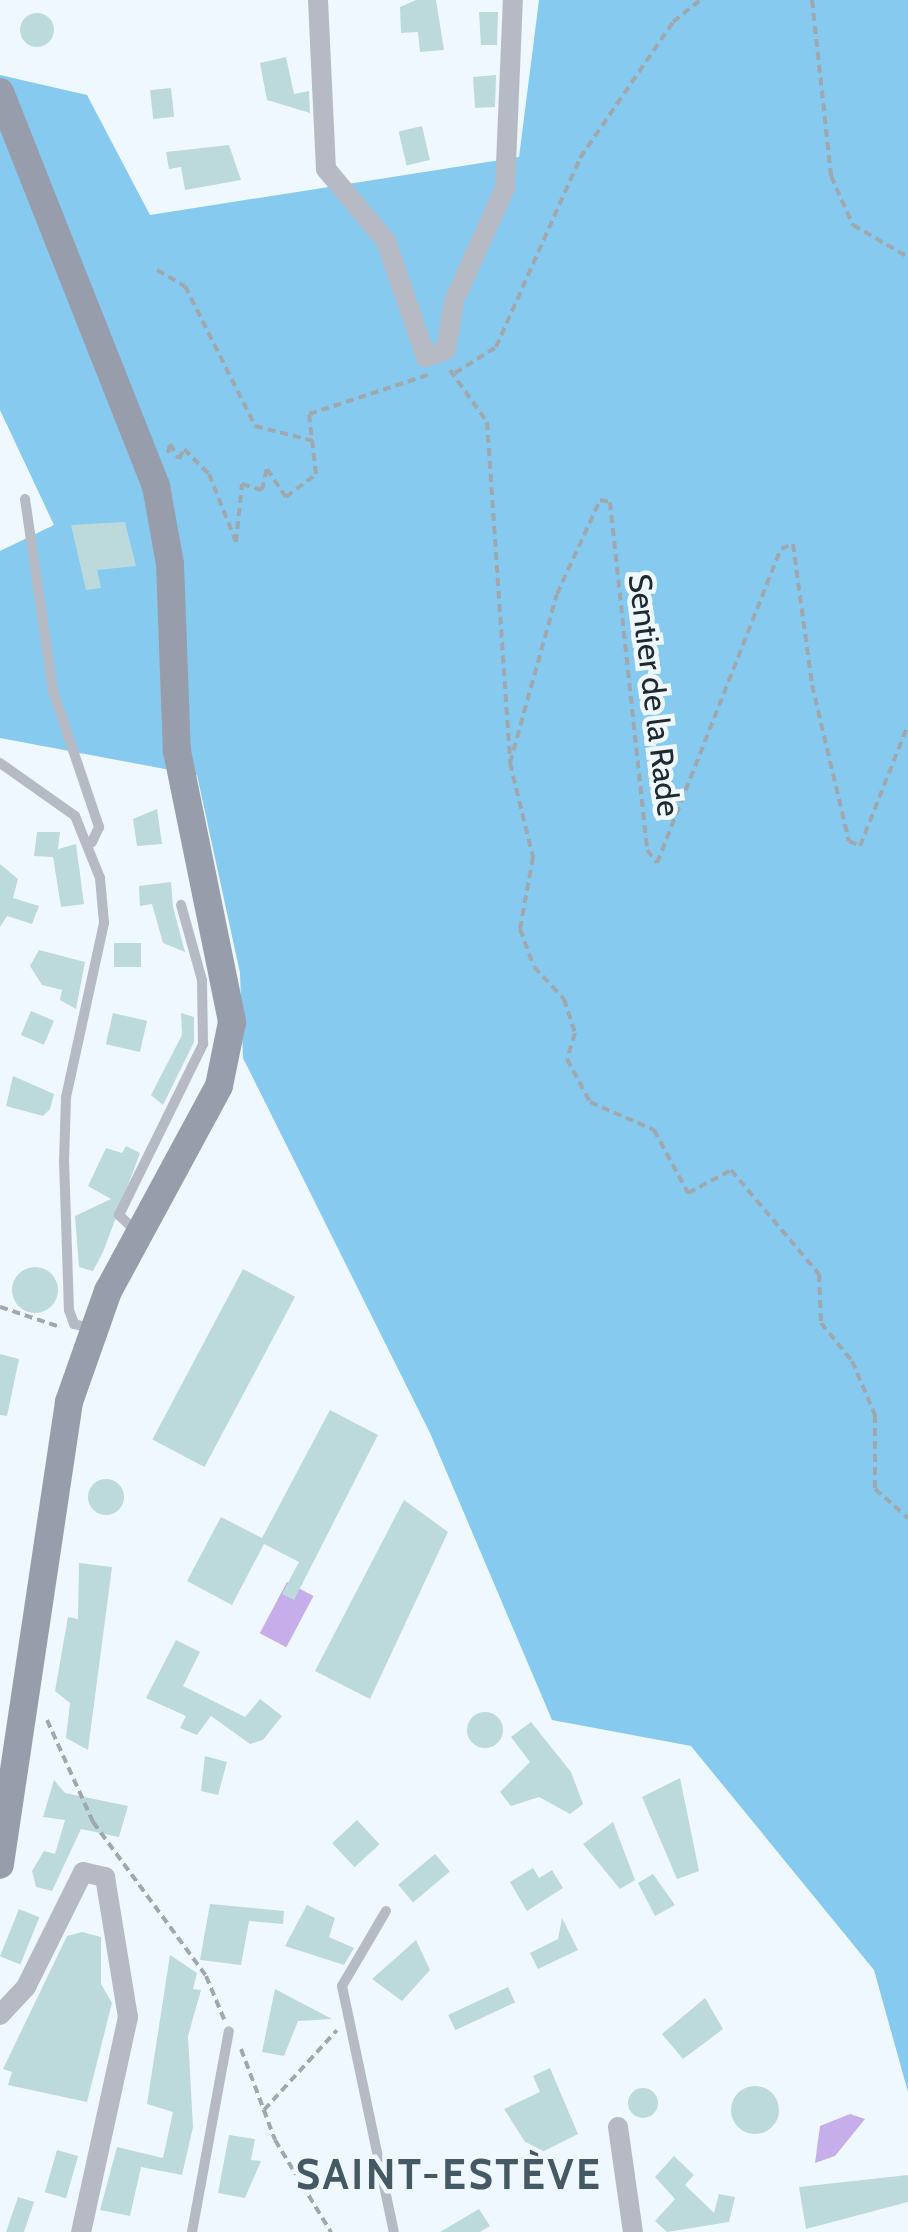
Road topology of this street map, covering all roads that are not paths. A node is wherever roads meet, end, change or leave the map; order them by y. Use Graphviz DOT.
graph roads {
  1 [pos="318,0"];
  2 [pos="513,0"];
  3 [pos="0,92"];
  4 [pos="25,499"];
  5 [pos="0,764"];
  6 [pos="92,842"];
  7 [pos="182,906"];
  8 [pos="138,1232"];
  9 [pos="84,1326"];
  10 [pos="0,1865"];
  11 [pos="386,1911"];
  12 [pos="0,2015"];
  13 [pos="229,2032"];
  14 [pos="618,2126"];
  15 [pos="81,2232"];
  16 [pos="192,2232"];
  17 [pos="394,2232"];
  18 [pos="633,2232"];
  1 -- 2 [label="street"];
  3 -- 8 [label="main road"];
  4 -- 6 [label="lane"];
  5 -- 6 [label="lane"];
  6 -- 9 [label="lane"];
  7 -- 8 [label="lane"];
  8 -- 9 [label="main road"];
  9 -- 10 [label="main road"];
  11 -- 17 [label="lane"];
  12 -- 15 [label="street"];
  13 -- 16 [label="lane"];
  14 -- 18 [label="street"];
}
